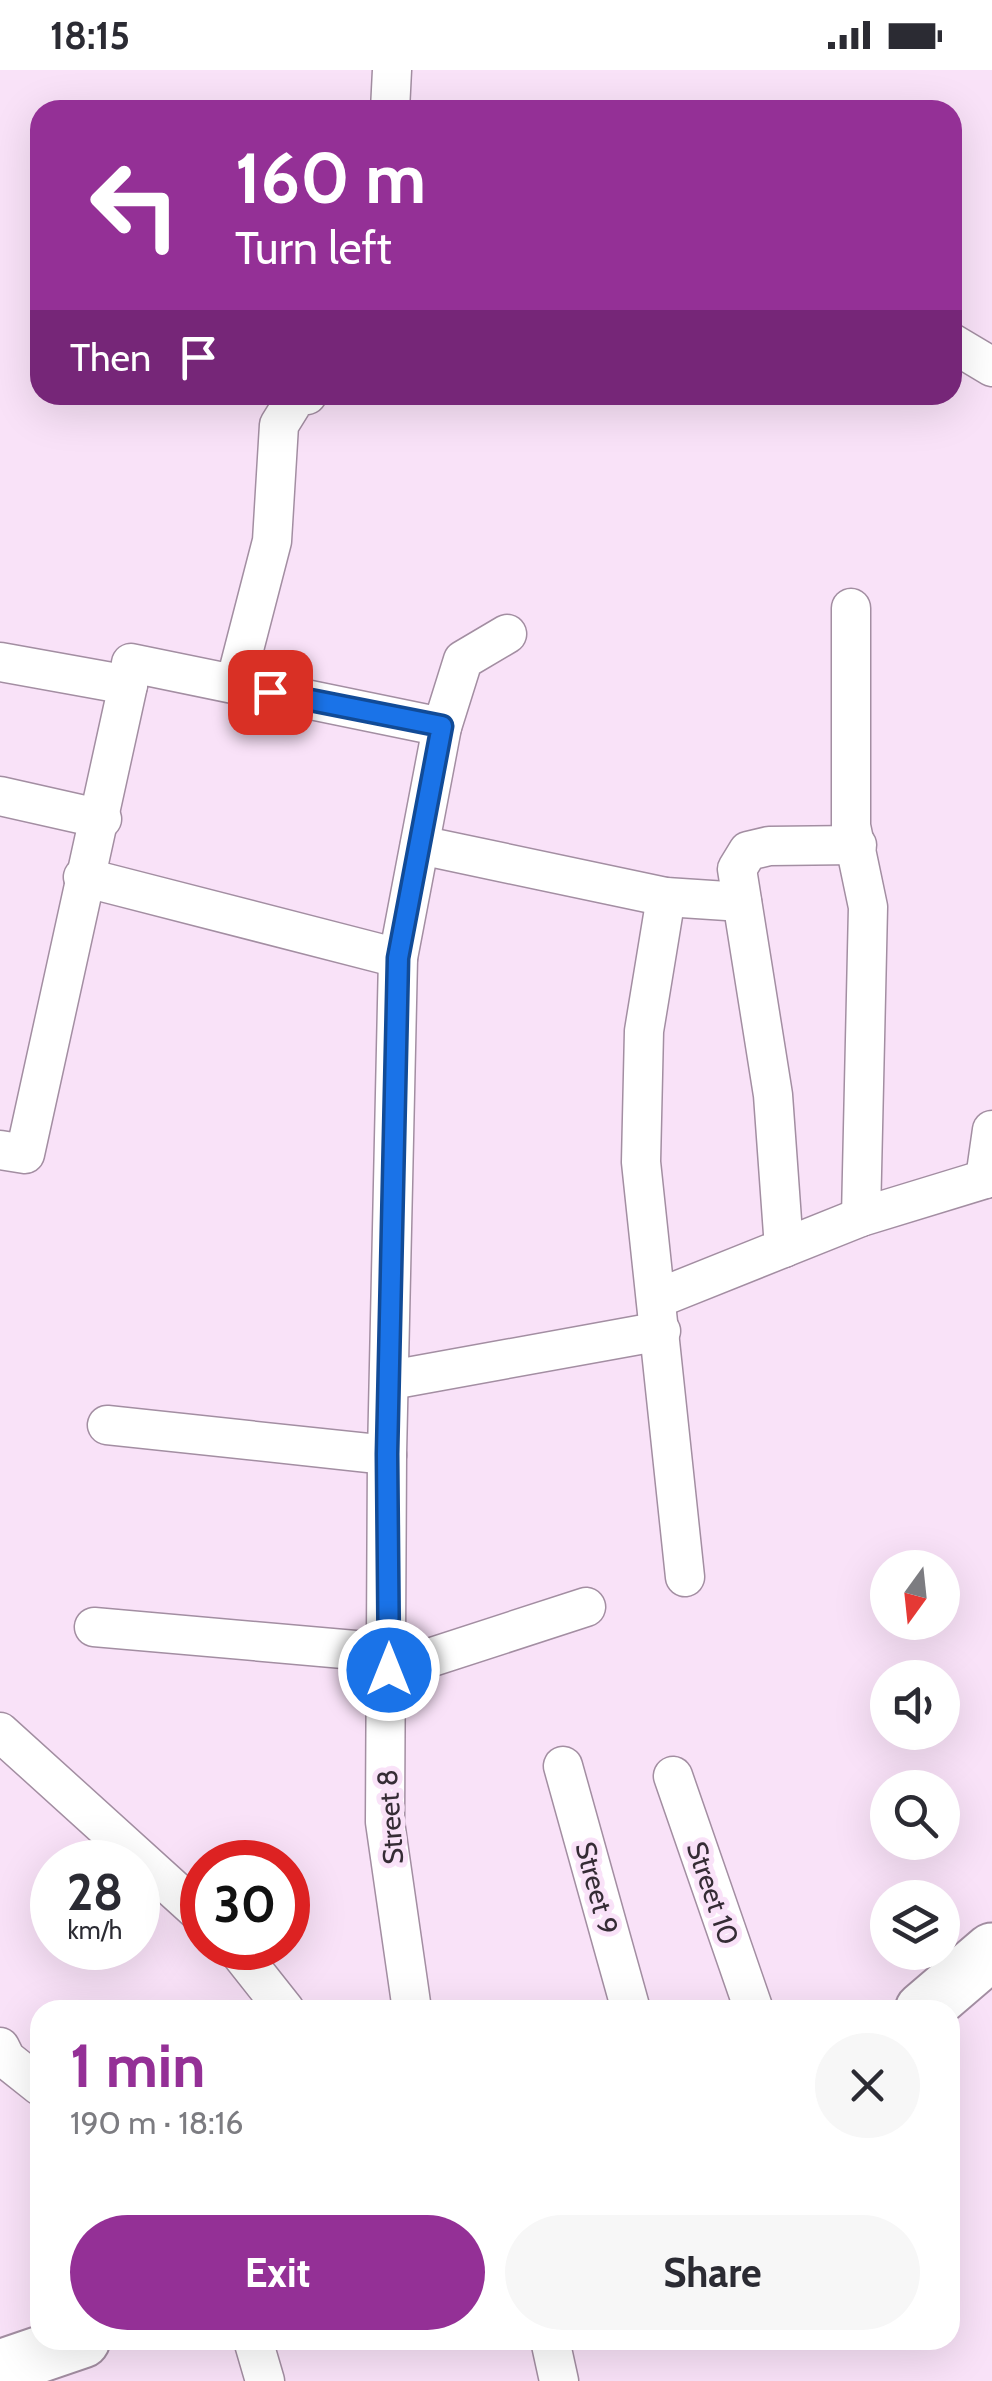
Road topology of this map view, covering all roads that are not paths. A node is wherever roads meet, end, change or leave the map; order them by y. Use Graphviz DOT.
graph roads {
  1 [pos="392,70"];
  2 [pos="390,100"];
  3 [pos="962,349"];
  4 [pos="992,367"];
  5 [pos="291,405"];
  6 [pos="851,608"];
  7 [pos="507,634"];
  8 [pos="0,662"];
  9 [pos="235,684"];
  10 [pos="128,685"];
  11 [pos="442,726"];
  12 [pos="0,796"];
  13 [pos="102,819"];
  14 [pos="420,845"];
  15 [pos="857,845"];
  16 [pos="83,877"];
  17 [pos="666,897"];
  18 [pos="742,902"];
  19 [pos="398,958"];
  20 [pos="992,1130"];
  21 [pos="0,1150"];
  22 [pos="988,1178"];
  23 [pos="861,1217"];
  24 [pos="784,1248"];
  25 [pos="658,1315"];
  26 [pos="391,1380"];
  27 [pos="107,1425"];
  28 [pos="387,1454"];
  29 [pos="685,1578"];
  30 [pos="586,1607"];
  31 [pos="94,1627"];
  32 [pos="389,1662"];
  33 [pos="0,1732"];
  34 [pos="563,1766"];
  35 [pos="673,1776"];
  36 [pos="180,1894"];
  37 [pos="992,1951"];
  38 [pos="253,1970"];
  39 [pos="277,2000"];
  40 [pos="411,2000"];
  41 [pos="628,2000"];
  42 [pos="751,2000"];
  43 [pos="935,2000"];
  44 [pos="0,2047"];
  45 [pos="30,2078"];
  46 [pos="53,2350"];
  47 [pos="256,2350"];
  48 [pos="552,2350"];
  49 [pos="0,2368"];
  50 [pos="265,2381"];
  51 [pos="559,2381"];
  1 -- 2 [label="street"];
  3 -- 4 [label="street"];
  5 -- 9 [label="street"];
  6 -- 15 [label="street"];
  7 -- 11 [label="street, Street 8"];
  8 -- 10 [label="street"];
  9 -- 10 [label="street"];
  9 -- 11 [label="street"];
  10 -- 13 [label="street"];
  11 -- 14 [label="street, Street 8"];
  12 -- 13 [label="street"];
  13 -- 16 [label="street"];
  14 -- 17 [label="street"];
  14 -- 19 [label="street, Street 8"];
  15 -- 18 [label="street"];
  15 -- 23 [label="street"];
  16 -- 19 [label="street"];
  16 -- 21 [label="street"];
  17 -- 18 [label="street"];
  17 -- 25 [label="street"];
  18 -- 24 [label="street"];
  19 -- 26 [label="street, Street 8"];
  20 -- 22 [label="street"];
  22 -- 23 [label="street"];
  23 -- 24 [label="street"];
  24 -- 25 [label="street"];
  25 -- 26 [label="street"];
  25 -- 29 [label="street"];
  26 -- 28 [label="street, Street 8"];
  27 -- 28 [label="street"];
  28 -- 32 [label="street, Street 8"];
  30 -- 32 [label="street"];
  31 -- 32 [label="street"];
  32 -- 40 [label="street, Street 8"];
  33 -- 36 [label="street"];
  34 -- 41 [label="street, Street 9"];
  35 -- 42 [label="street, Street 10"];
  37 -- 43 [label="street"];
  38 -- 39 [label="street"];
  44 -- 45 [label="street"];
  46 -- 49 [label="street"];
  47 -- 50 [label="street"];
  48 -- 51 [label="street"];
}
